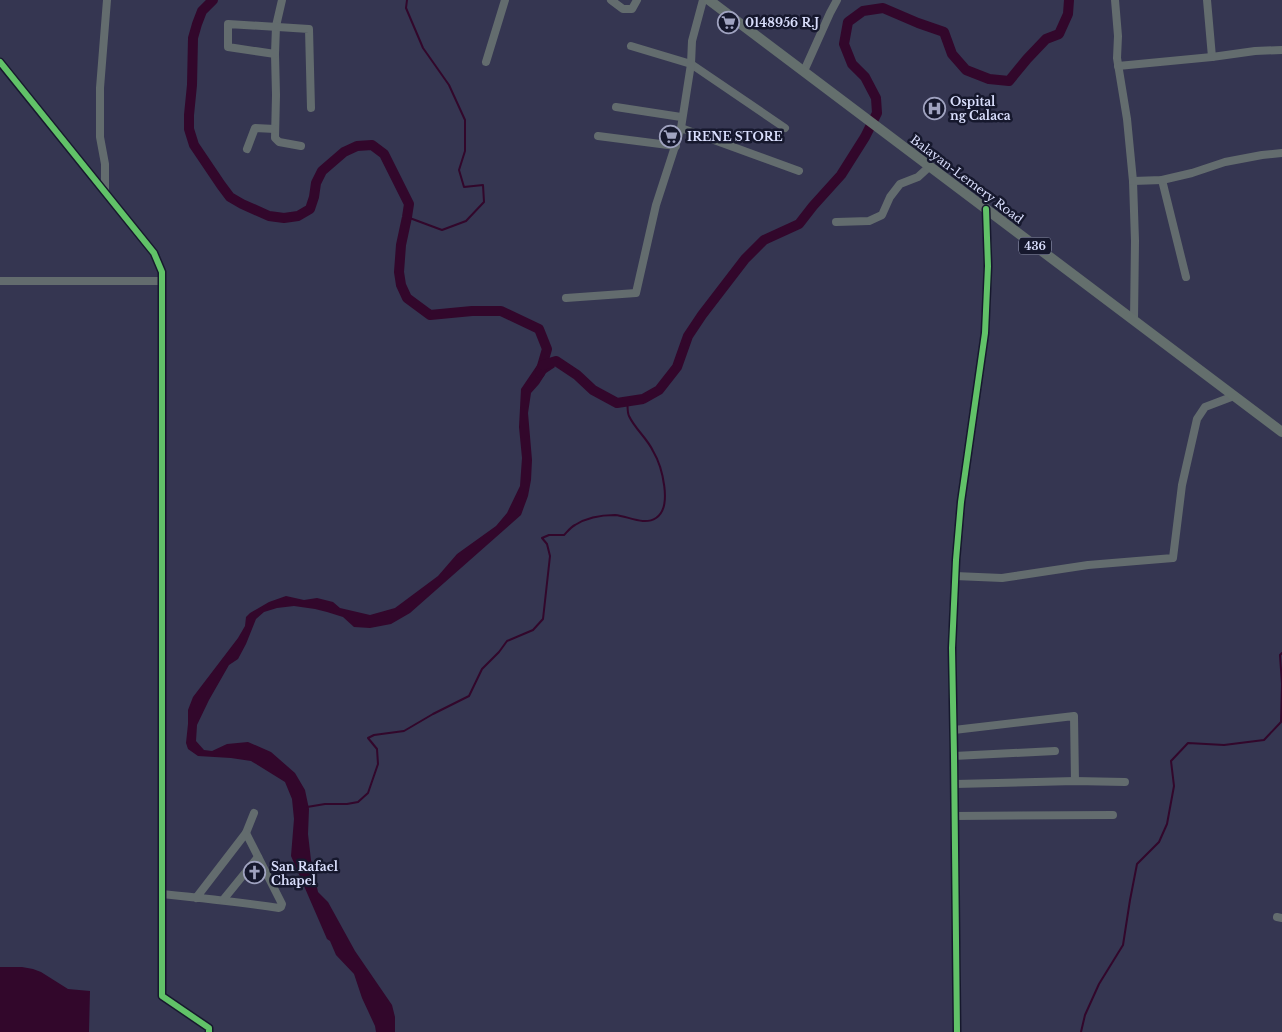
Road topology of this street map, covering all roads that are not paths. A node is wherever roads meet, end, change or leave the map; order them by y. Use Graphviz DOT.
graph roads {
  1 [pos="107,0"];
  2 [pos="282,0"];
  3 [pos="505,0"];
  4 [pos="611,0"];
  5 [pos="637,0"];
  6 [pos="703,0"];
  7 [pos="709,0"];
  8 [pos="837,0"];
  9 [pos="1115,0"];
  10 [pos="1207,0"];
  11 [pos="276,26"];
  12 [pos="631,46"];
  13 [pos="1282,50"];
  14 [pos="274,54"];
  15 [pos="1212,57"];
  16 [pos="0,62"];
  17 [pos="486,62"];
  18 [pos="691,64"];
  19 [pos="1118,66"];
  20 [pos="804,71"];
  21 [pos="616,107"];
  22 [pos="311,108"];
  23 [pos="681,117"];
  24 [pos="680,128"];
  25 [pos="785,128"];
  26 [pos="275,129"];
  27 [pos="598,136"];
  28 [pos="301,146"];
  29 [pos="676,146"];
  30 [pos="247,150"];
  31 [pos="1282,153"];
  32 [pos="930,166"];
  33 [pos="799,171"];
  34 [pos="1162,180"];
  35 [pos="1133,181"];
  36 [pos="104,192"];
  37 [pos="986,209"];
  38 [pos="836,222"];
  39 [pos="1186,277"];
  40 [pos="0,281"];
  41 [pos="162,281"];
  42 [pos="566,298"];
  43 [pos="1134,320"];
  44 [pos="1234,396"];
  45 [pos="1282,432"];
  46 [pos="955,576"];
  47 [pos="954,730"];
  48 [pos="1055,750"];
  49 [pos="954,756"];
  50 [pos="1075,781"];
  51 [pos="1125,782"];
  52 [pos="954,784"];
  53 [pos="254,814"];
  54 [pos="1113,815"];
  55 [pos="955,816"];
  56 [pos="246,833"];
  57 [pos="258,857"];
  58 [pos="162,894"];
  59 [pos="196,898"];
  60 [pos="223,900"];
  61 [pos="209,1032"];
  62 [pos="958,1032"];
  1 -- 36 [label="street"];
  2 -- 11 [label="street"];
  3 -- 17 [label="street"];
  4 -- 5 [label="street"];
  6 -- 18 [label="street"];
  7 -- 20 [label="main road, Balayan-Lemery Road / 436"];
  8 -- 20 [label="street"];
  9 -- 19 [label="street"];
  10 -- 15 [label="street"];
  11 -- 14 [label="street"];
  11 -- 14 [label="street"];
  11 -- 22 [label="street"];
  12 -- 18 [label="street"];
  13 -- 15 [label="street"];
  14 -- 26 [label="street"];
  15 -- 19 [label="street"];
  16 -- 36 [label="street"];
  18 -- 23 [label="street"];
  18 -- 25 [label="street"];
  19 -- 35 [label="street"];
  20 -- 32 [label="main road, Balayan-Lemery Road / 436"];
  21 -- 23 [label="street"];
  23 -- 24 [label="street"];
  24 -- 29 [label="street"];
  24 -- 33 [label="street"];
  26 -- 28 [label="street"];
  26 -- 30 [label="street"];
  27 -- 29 [label="street"];
  29 -- 42 [label="street"];
  31 -- 34 [label="street"];
  32 -- 37 [label="main road, Balayan-Lemery Road / 436"];
  32 -- 38 [label="street"];
  34 -- 35 [label="street"];
  34 -- 39 [label="street"];
  35 -- 43 [label="street"];
  36 -- 41 [label="street"];
  37 -- 43 [label="main road, Balayan-Lemery Road / 436"];
  37 -- 46 [label="street"];
  40 -- 41 [label="street"];
  41 -- 58 [label="street"];
  43 -- 44 [label="main road, Balayan-Lemery Road / 436"];
  44 -- 45 [label="main road, Balayan-Lemery Road / 436"];
  44 -- 46 [label="street"];
  46 -- 47 [label="street"];
  47 -- 49 [label="street"];
  47 -- 50 [label="street"];
  48 -- 49 [label="street"];
  49 -- 52 [label="street"];
  50 -- 51 [label="street"];
  50 -- 52 [label="street"];
  52 -- 55 [label="street"];
  53 -- 56 [label="street"];
  54 -- 55 [label="street"];
  55 -- 62 [label="street"];
  56 -- 57 [label="street"];
  56 -- 59 [label="street"];
  57 -- 60 [label="street"];
  57 -- 60 [label="street"];
  58 -- 59 [label="street"];
  58 -- 61 [label="street"];
  59 -- 60 [label="street"];
}
